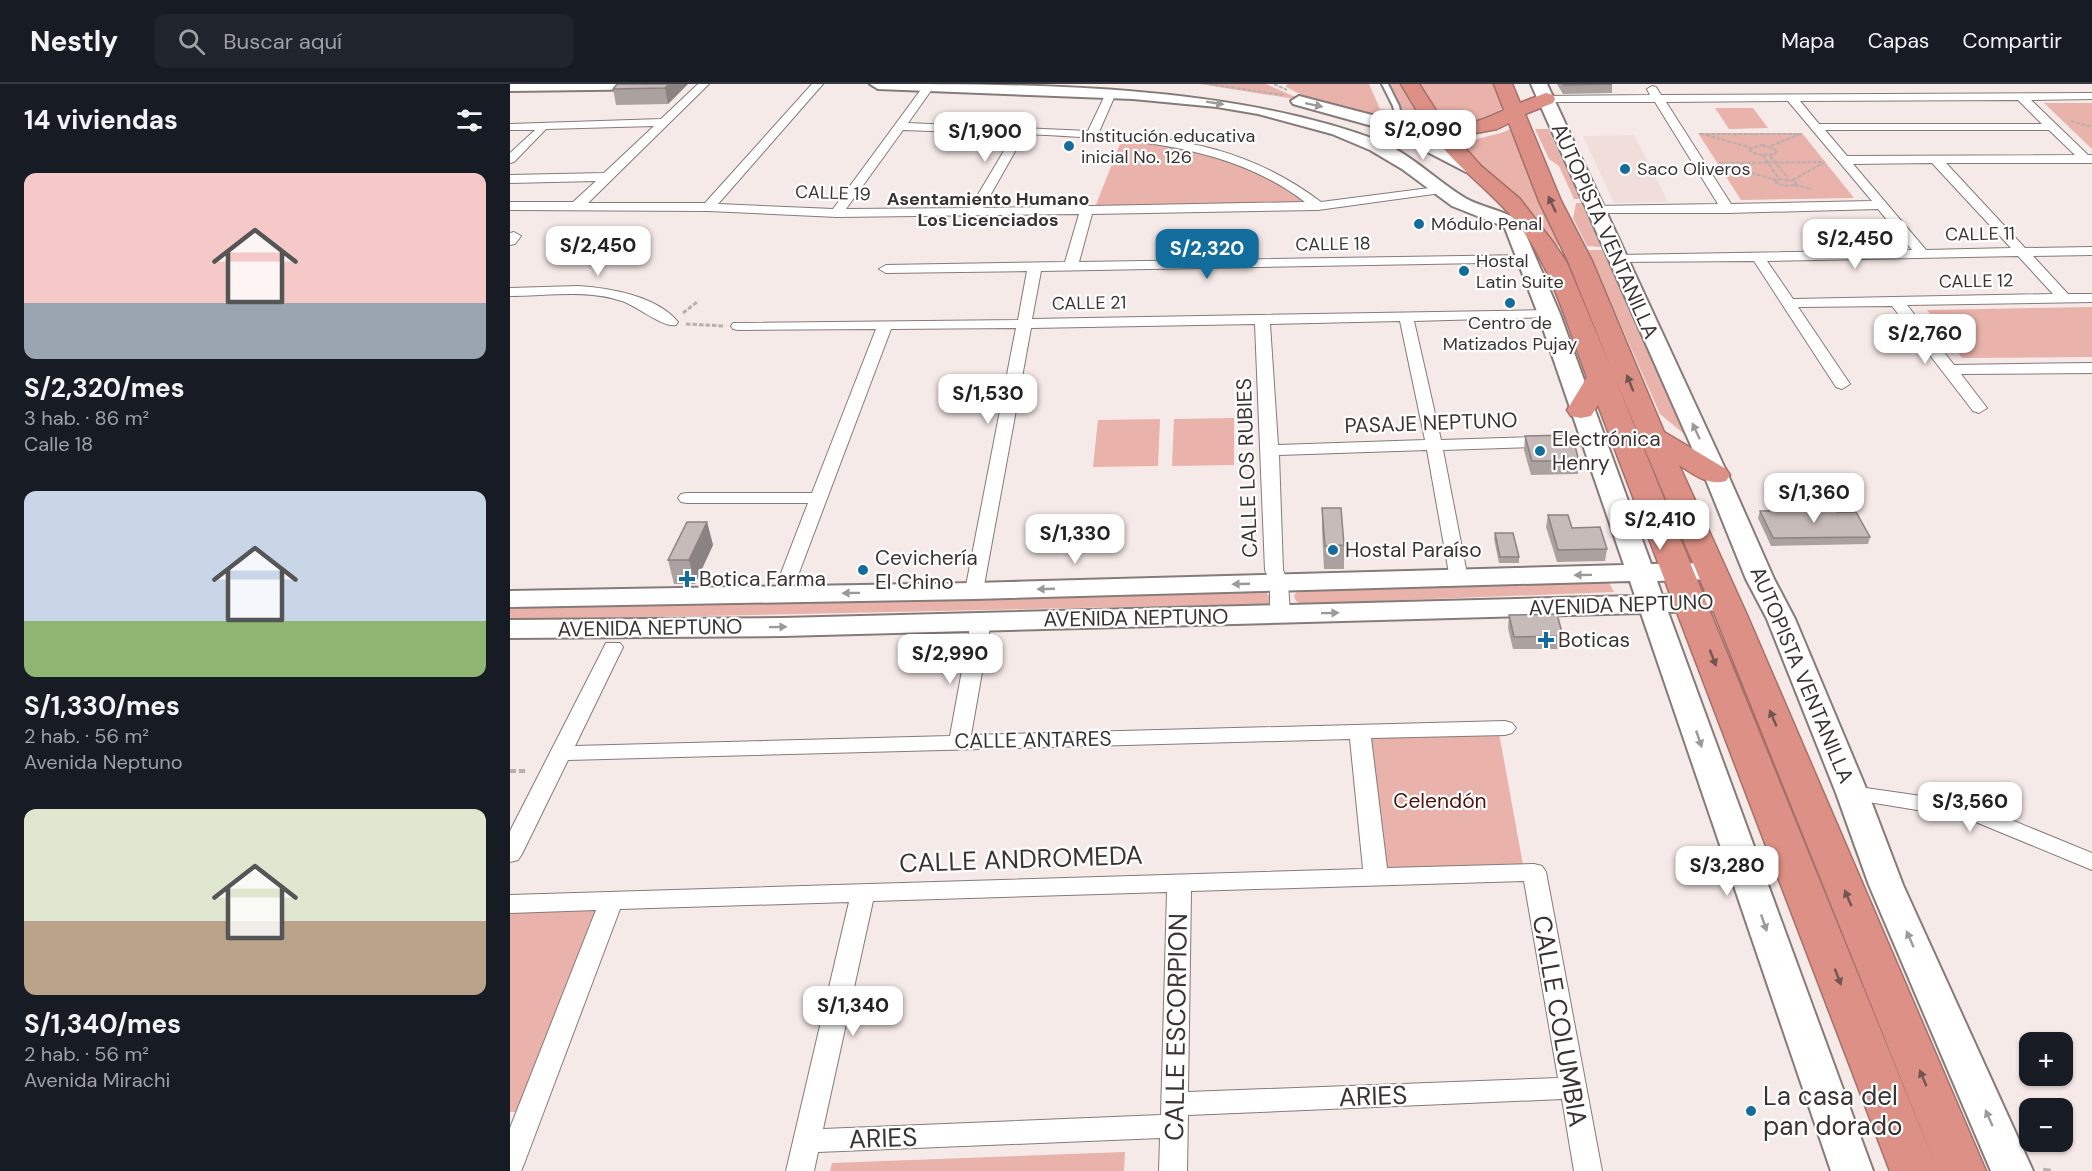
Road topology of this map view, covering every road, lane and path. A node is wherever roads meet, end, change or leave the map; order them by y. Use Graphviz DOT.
graph roads {
  1 [pos="619,84"];
  2 [pos="669,84"];
  3 [pos="704,84"];
  4 [pos="818,84"];
  5 [pos="878,84"];
  6 [pos="1174,84"];
  7 [pos="1385,84"];
  8 [pos="1410,84"];
  9 [pos="1503,84"];
  10 [pos="1649,84"];
  11 [pos="930,85"];
  12 [pos="510,86"];
  13 [pos="1023,86"];
  14 [pos="1277,91"];
  15 [pos="1542,91"];
  16 [pos="1111,93"];
  17 [pos="1790,96"];
  18 [pos="2092,96"];
  19 [pos="1658,97"];
  20 [pos="2022,97"];
  21 [pos="1514,112"];
  22 [pos="665,122"];
  23 [pos="2057,123"];
  24 [pos="1389,125"];
  25 [pos="901,126"];
  26 [pos="510,127"];
  27 [pos="1816,127"];
  28 [pos="2092,127"];
  29 [pos="541,130"];
  30 [pos="1022,130"];
  31 [pos="1441,133"];
  32 [pos="1700,134"];
  33 [pos="1092,135"];
  34 [pos="1706,144"];
  35 [pos="1749,147"];
  36 [pos="1770,147"];
  37 [pos="1762,155"];
  38 [pos="1770,155"];
  39 [pos="510,159"];
  40 [pos="2089,159"];
  41 [pos="1845,160"];
  42 [pos="1936,160"];
  43 [pos="1718,163"];
  44 [pos="1768,163"];
  45 [pos="1776,163"];
  46 [pos="1472,168"];
  47 [pos="1724,172"];
  48 [pos="607,177"];
  49 [pos="510,179"];
  50 [pos="1778,179"];
  51 [pos="1788,179"];
  52 [pos="1792,180"];
  53 [pos="1441,189"];
  54 [pos="578,205"];
  55 [pos="1880,205"];
  56 [pos="510,206"];
  57 [pos="1318,206"];
  58 [pos="708,207"];
  59 [pos="1728,208"];
  60 [pos="1087,210"];
  61 [pos="1595,210"];
  62 [pos="974,212"];
  63 [pos="837,213"];
  64 [pos="2020,251"];
  65 [pos="2092,251"];
  66 [pos="1922,253"];
  67 [pos="1758,257"];
  68 [pos="1528,259"];
  69 [pos="1617,259"];
  70 [pos="1071,266"];
  71 [pos="1035,267"];
  72 [pos="886,268"];
  73 [pos="510,292"];
  74 [pos="2092,298"];
  75 [pos="2065,299"];
  76 [pos="1897,302"];
  77 [pos="1789,303"];
  78 [pos="1549,314"];
  79 [pos="1406,316"];
  80 [pos="1262,320"];
  81 [pos="671,322"];
  82 [pos="1025,324"];
  83 [pos="738,326"];
  84 [pos="885,326"];
  85 [pos="2092,368"];
  86 [pos="1950,370"];
  87 [pos="1601,375"];
  88 [pos="1842,384"];
  89 [pos="1979,408"];
  90 [pos="1581,410"];
  91 [pos="1652,437"];
  92 [pos="1593,440"];
  93 [pos="1434,445"];
  94 [pos="1270,450"];
  95 [pos="1716,475"];
  96 [pos="687,498"];
  97 [pos="819,498"];
  98 [pos="1459,579"];
  99 [pos="1279,583"];
  100 [pos="1702,588"];
  101 [pos="1646,589"];
  102 [pos="974,591"];
  103 [pos="782,594"];
  104 [pos="510,599"];
  105 [pos="1281,614"];
  106 [pos="981,621"];
  107 [pos="510,629"];
  108 [pos="613,647"];
  109 [pos="1505,728"];
  110 [pos="1360,732"];
  111 [pos="959,742"];
  112 [pos="561,753"];
  113 [pos="1852,793"];
  114 [pos="510,854"];
  115 [pos="2092,862"];
  116 [pos="1534,872"];
  117 [pos="1376,877"];
  118 [pos="1179,883"];
  119 [pos="863,893"];
  120 [pos="611,901"];
  121 [pos="510,904"];
  122 [pos="1571,1088"];
  123 [pos="1174,1115"];
  124 [pos="518,1122"];
  125 [pos="807,1141"];
  126 [pos="510,1164"];
  127 [pos="800,1171"];
  128 [pos="1173,1171"];
  129 [pos="1588,1171"];
  130 [pos="1852,1171"];
  131 [pos="1914,1171"];
  132 [pos="1962,1171"];
  133 [pos="2012,1171"];
  1 -- 2 [label="street"];
  1 -- 12 [label="street"];
  3 -- 22 [label="street"];
  4 -- 58 [label="street"];
  5 -- 11 [label="street"];
  6 -- 14 [label="street"];
  7 -- 24 [label="lane"];
  8 -- 31 [label="highway"];
  9 -- 21 [label="highway"];
  10 -- 19 [label="street"];
  11 -- 13 [label="street"];
  11 -- 25 [label="street"];
  13 -- 16 [label="street"];
  14 -- 24 [label="street, one-way"];
  15 -- 19 [label="street"];
  15 -- 21 [label="highway"];
  15 -- 61 [label="street, AUTOPISTA VENTANILLA"];
  16 -- 33 [label="street"];
  16 -- 53 [label="street, one-way"];
  17 -- 19 [label="street"];
  17 -- 20 [label="street"];
  17 -- 27 [label="street"];
  18 -- 20 [label="street"];
  19 -- 59 [label="street"];
  20 -- 23 [label="street"];
  21 -- 31 [label="highway"];
  91 -- 21 [label="highway, one-way"];
  22 -- 26 [label="street"];
  22 -- 48 [label="street"];
  23 -- 27 [label="street"];
  23 -- 28 [label="path"];
  23 -- 40 [label="street"];
  24 -- 31 [label="highway"];
  24 -- 46 [label="street"];
  25 -- 30 [label="street"];
  25 -- 63 [label="street"];
  27 -- 41 [label="street"];
  29 -- 39 [label="street"];
  30 -- 33 [label="street"];
  30 -- 62 [label="street"];
  31 -- 46 [label="highway"];
  32 -- 34 [label="path"];
  32 -- 35 [label="path"];
  32 -- 36 [label="path"];
  33 -- 57 [label="street"];
  35 -- 36 [label="path"];
  35 -- 37 [label="path"];
  36 -- 38 [label="path"];
  37 -- 38 [label="path"];
  37 -- 44 [label="path"];
  38 -- 45 [label="path"];
  40 -- 42 [label="street"];
  41 -- 42 [label="street"];
  41 -- 55 [label="street"];
  42 -- 64 [label="street"];
  43 -- 44 [label="path"];
  43 -- 47 [label="path"];
  43 -- 50 [label="path"];
  44 -- 45 [label="path"];
  44 -- 50 [label="path"];
  45 -- 51 [label="path"];
  45 -- 52 [label="path"];
  46 -- 87 [label="highway"];
  48 -- 49 [label="street"];
  48 -- 54 [label="street"];
  50 -- 51 [label="path"];
  50 -- 52 [label="path"];
  51 -- 52 [label="path"];
  53 -- 57 [label="street, CALLE 19"];
  53 -- 68 [label="street"];
  54 -- 56 [label="street, CALLE 19"];
  54 -- 58 [label="street, CALLE 19"];
  55 -- 59 [label="street"];
  55 -- 66 [label="street"];
  57 -- 60 [label="street, CALLE 19"];
  58 -- 63 [label="street, CALLE 19"];
  59 -- 61 [label="street"];
  60 -- 62 [label="street, CALLE 19"];
  60 -- 70 [label="street"];
  61 -- 69 [label="street, AUTOPISTA VENTANILLA"];
  62 -- 63 [label="street, CALLE 19"];
  64 -- 65 [label="street, CALLE 11"];
  64 -- 66 [label="street, CALLE 11"];
  64 -- 75 [label="street"];
  66 -- 67 [label="street, CALLE 11"];
  67 -- 69 [label="street, CALLE 11"];
  67 -- 77 [label="street"];
  68 -- 70 [label="street, CALLE 18"];
  68 -- 78 [label="street"];
  95 -- 69 [label="street, AUTOPISTA VENTANILLA, one-way"];
  70 -- 71 [label="street, CALLE 18"];
  71 -- 72 [label="street, CALLE 18"];
  71 -- 82 [label="street"];
  73 -- 81 [label="street"];
  74 -- 75 [label="street, CALLE 12"];
  75 -- 76 [label="street, CALLE 12"];
  76 -- 77 [label="street, CALLE 12"];
  76 -- 86 [label="street"];
  77 -- 88 [label="street"];
  78 -- 79 [label="street, CALLE 21"];
  78 -- 90 [label="street"];
  79 -- 80 [label="street, CALLE 21"];
  79 -- 93 [label="street"];
  80 -- 82 [label="street, CALLE 21"];
  80 -- 94 [label="street, CALLE LOS RUBIES"];
  81 -- 83 [label="path"];
  82 -- 84 [label="street, CALLE 21"];
  82 -- 102 [label="street"];
  83 -- 84 [label="street, CALLE 21"];
  84 -- 97 [label="street"];
  85 -- 86 [label="street"];
  86 -- 89 [label="street"];
  87 -- 90 [label="highway"];
  87 -- 100 [label="highway"];
  90 -- 92 [label="street"];
  91 -- 95 [label="highway"];
  91 -- 100 [label="highway"];
  92 -- 93 [label="street, PASAJE NEPTUNO"];
  92 -- 101 [label="street"];
  93 -- 94 [label="street, PASAJE NEPTUNO"];
  93 -- 98 [label="street"];
  94 -- 99 [label="street, CALLE LOS RUBIES"];
  95 -- 113 [label="street, AUTOPISTA VENTANILLA"];
  96 -- 97 [label="street"];
  97 -- 103 [label="street"];
  98 -- 99 [label="street, AVENIDA NEPTUNO"];
  101 -- 98 [label="street, AVENIDA NEPTUNO, one-way"];
  99 -- 102 [label="street, AVENIDA NEPTUNO, one-way"];
  99 -- 105 [label="street, CALLE LOS RUBIES"];
  100 -- 101 [label="street, AVENIDA NEPTUNO"];
  100 -- 131 [label="highway, one-way"];
  132 -- 100 [label="highway, AUTOPISTA VENTANILLA, one-way"];
  105 -- 101 [label="street, AVENIDA NEPTUNO, one-way"];
  101 -- 130 [label="street, one-way"];
  102 -- 103 [label="street, AVENIDA NEPTUNO, one-way"];
  103 -- 104 [label="street, AVENIDA NEPTUNO"];
  105 -- 106 [label="street, AVENIDA NEPTUNO"];
  107 -- 106 [label="street, AVENIDA NEPTUNO, one-way"];
  106 -- 111 [label="street"];
  108 -- 112 [label="street"];
  109 -- 110 [label="street, CALLE ANTARES"];
  110 -- 111 [label="street, CALLE ANTARES"];
  110 -- 117 [label="street"];
  111 -- 112 [label="street, CALLE ANTARES"];
  112 -- 114 [label="street"];
  113 -- 115 [label="street"];
  133 -- 113 [label="street, AUTOPISTA VENTANILLA, one-way"];
  116 -- 117 [label="street, CALLE ANDROMEDA"];
  116 -- 122 [label="street, CALLE COLUMBIA"];
  117 -- 118 [label="street, CALLE ANDROMEDA"];
  118 -- 119 [label="street, CALLE ANDROMEDA"];
  118 -- 123 [label="street, CALLE ESCORPION"];
  119 -- 120 [label="street, CALLE ANDROMEDA"];
  119 -- 125 [label="street"];
  120 -- 121 [label="street, CALLE ANDROMEDA"];
  120 -- 124 [label="street"];
  122 -- 123 [label="street, ARIES"];
  122 -- 129 [label="street, CALLE COLUMBIA"];
  123 -- 125 [label="street, ARIES"];
  123 -- 128 [label="street, CALLE ESCORPION"];
  124 -- 126 [label="street"];
  125 -- 127 [label="street"];
}
